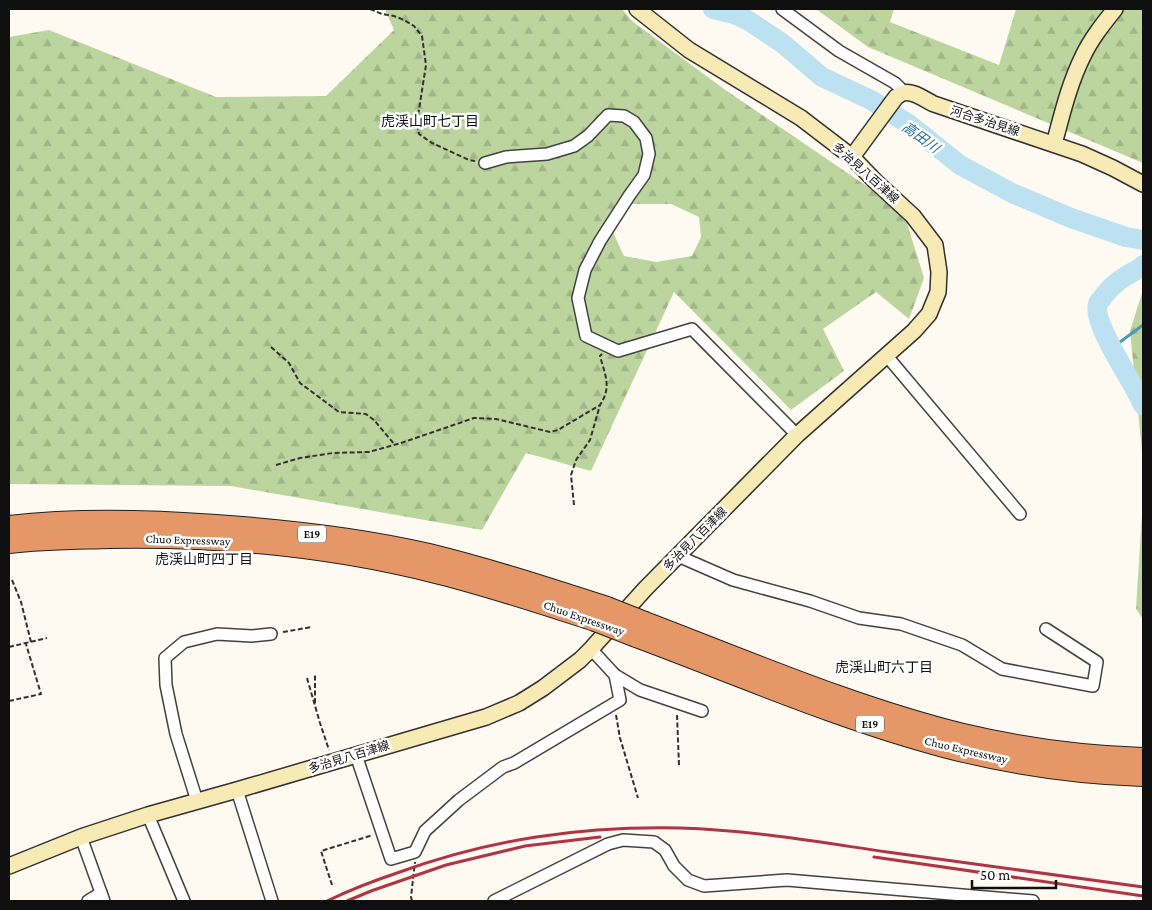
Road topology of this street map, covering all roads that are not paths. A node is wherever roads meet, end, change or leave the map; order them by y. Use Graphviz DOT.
graph roads {
  1 [pos="637,9"];
  2 [pos="782,9"];
  3 [pos="1115,9"];
  4 [pos="900,95"];
  5 [pos="1054,144"];
  6 [pos="852,157"];
  7 [pos="485,162"];
  8 [pos="1143,184"];
  9 [pos="886,355"];
  10 [pos="797,435"];
  11 [pos="1020,514"];
  12 [pos="9,515"];
  13 [pos="181,522"];
  14 [pos="9,526"];
  15 [pos="9,543"];
  16 [pos="678,556"];
  17 [pos="601,614"];
  18 [pos="641,629"];
  19 [pos="1046,629"];
  20 [pos="270,634"];
  21 [pos="591,649"];
  22 [pos="615,675"];
  23 [pos="702,711"];
  24 [pos="356,755"];
  25 [pos="1143,758"];
  26 [pos="1143,776"];
  27 [pos="237,790"];
  28 [pos="198,801"];
  29 [pos="148,815"];
  30 [pos="81,837"];
  31 [pos="9,866"];
  32 [pos="102,897"];
  33 [pos="88,901"];
  34 [pos="184,901"];
  35 [pos="272,901"];
  36 [pos="494,901"];
  37 [pos="1033,901"];
  1 -- 6 [label="main road, 多治見八百津線"];
  2 -- 4 [label="street"];
  3 -- 5 [label="main road"];
  4 -- 5 [label="main road, 河合多治見線"];
  4 -- 6 [label="main road"];
  5 -- 8 [label="main road, 河合多治見線"];
  6 -- 9 [label="main road, 多治見八百津線"];
  7 -- 10 [label="street"];
  9 -- 10 [label="main road, 多治見八百津線"];
  9 -- 11 [label="street"];
  10 -- 16 [label="main road, 多治見八百津線"];
  12 -- 13 [label="highway"];
  13 -- 14 [label="highway, Chuo Expressway / E19"];
  13 -- 17 [label="highway, Chuo Expressway / E19"];
  15 -- 17 [label="highway, Chuo Expressway / E19"];
  16 -- 19 [label="street"];
  16 -- 21 [label="main road, 多治見八百津線"];
  17 -- 18 [label="highway, Chuo Expressway / E19, bridge"];
  18 -- 25 [label="highway, Chuo Expressway / E19"];
  18 -- 26 [label="highway, Chuo Expressway / E19"];
  20 -- 28 [label="street"];
  21 -- 22 [label="street"];
  21 -- 24 [label="main road, 多治見八百津線"];
  22 -- 23 [label="street"];
  22 -- 24 [label="street"];
  24 -- 27 [label="main road, 多治見八百津線"];
  27 -- 28 [label="main road, 多治見八百津線"];
  27 -- 35 [label="street"];
  28 -- 29 [label="main road, 多治見八百津線"];
  29 -- 30 [label="main road, 多治見八百津線"];
  29 -- 34 [label="street"];
  30 -- 31 [label="main road, 多治見八百津線"];
  30 -- 32 [label="street"];
  32 -- 33 [label="street"];
  36 -- 37 [label="street"];
}
